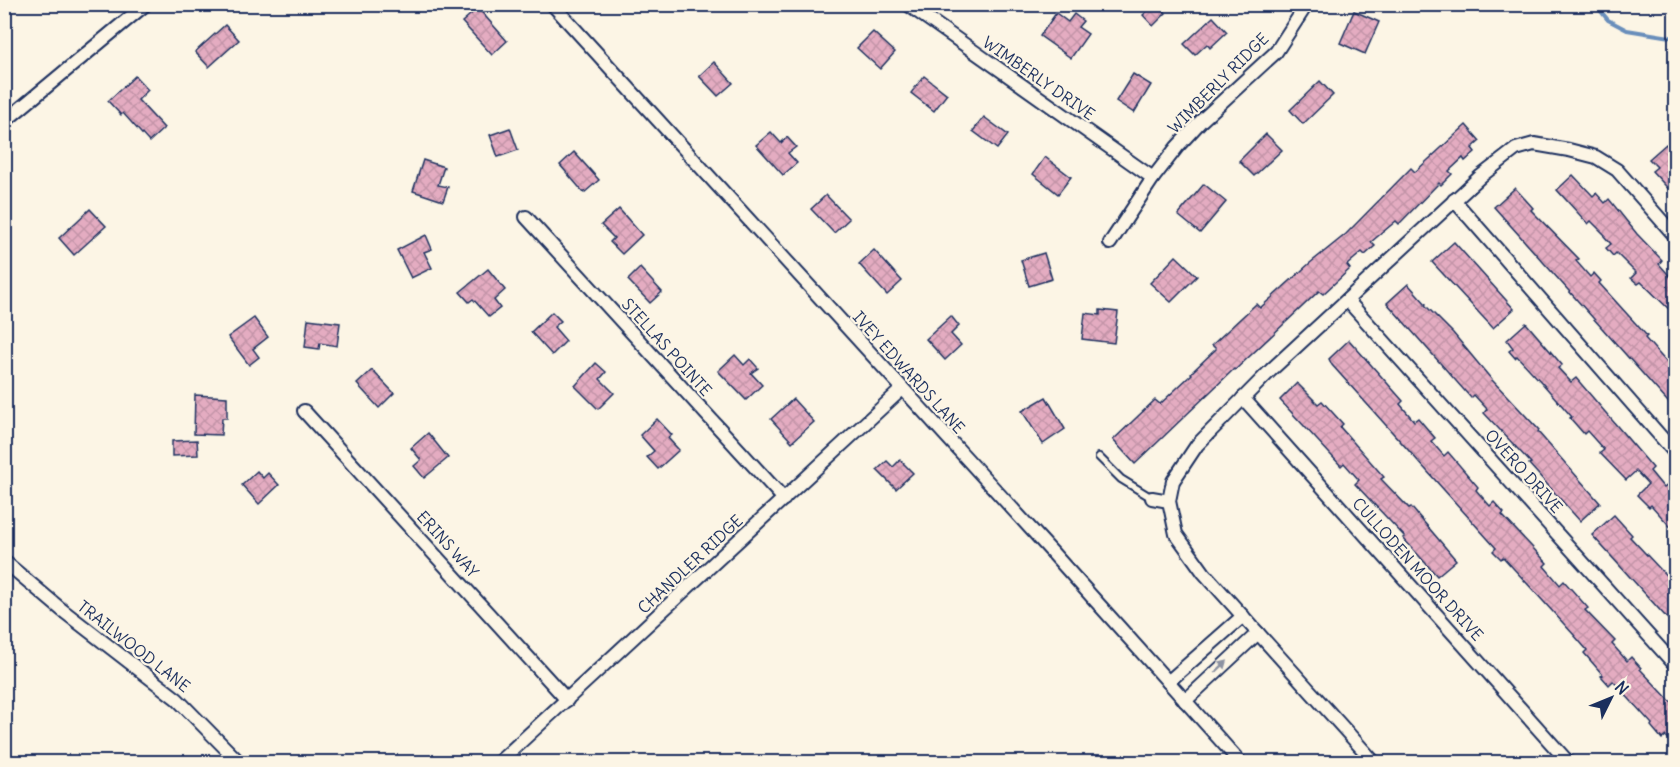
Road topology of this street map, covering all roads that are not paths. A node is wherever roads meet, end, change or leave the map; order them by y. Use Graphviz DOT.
graph roads {
  1 [pos="146,4"];
  2 [pos="552,4"];
  3 [pos="907,4"];
  4 [pos="1307,4"];
  5 [pos="4,122"];
  6 [pos="1153,178"];
  7 [pos="1454,200"];
  8 [pos="526,217"];
  9 [pos="1676,237"];
  10 [pos="1110,243"];
  11 [pos="1347,300"];
  12 [pos="902,389"];
  13 [pos="1243,398"];
  14 [pos="304,411"];
  15 [pos="1676,454"];
  16 [pos="1099,457"];
  17 [pos="1152,498"];
  18 [pos="784,499"];
  19 [pos="1169,501"];
  20 [pos="4,561"];
  21 [pos="1243,616"];
  22 [pos="1258,633"];
  23 [pos="1676,666"];
  24 [pos="1168,682"];
  25 [pos="567,700"];
  26 [pos="1185,701"];
  27 [pos="239,762"];
  28 [pos="499,762"];
  29 [pos="1240,762"];
  30 [pos="1374,762"];
  31 [pos="1568,762"];
  1 -- 5 [label="street"];
  2 -- 12 [label="street, IVEY EDWARDS LANE"];
  3 -- 6 [label="street, WIMBERLY DRIVE"];
  4 -- 6 [label="street, WIMBERLY RIDGE"];
  6 -- 10 [label="street, WIMBERLY RIDGE"];
  7 -- 9 [label="street"];
  7 -- 11 [label="street"];
  7 -- 15 [label="street"];
  8 -- 18 [label="street, STELLAS POINTE"];
  11 -- 13 [label="street"];
  11 -- 23 [label="street, OVERO DRIVE"];
  12 -- 18 [label="street, CHANDLER RIDGE"];
  12 -- 24 [label="street, IVEY EDWARDS LANE"];
  13 -- 19 [label="street"];
  13 -- 31 [label="street, CULLODEN MOOR DRIVE"];
  14 -- 25 [label="street, ERINS WAY"];
  16 -- 17 [label="lane"];
  17 -- 19 [label="street"];
  18 -- 25 [label="street, CHANDLER RIDGE"];
  19 -- 21 [label="street"];
  20 -- 27 [label="street, TRAILWOOD LANE"];
  21 -- 22 [label="street"];
  21 -- 24 [label="street"];
  26 -- 22 [label="street, one-way"];
  22 -- 30 [label="street"];
  24 -- 26 [label="street, IVEY EDWARDS LANE"];
  25 -- 28 [label="street, CHANDLER RIDGE"];
  26 -- 29 [label="street, IVEY EDWARDS LANE"];
}
